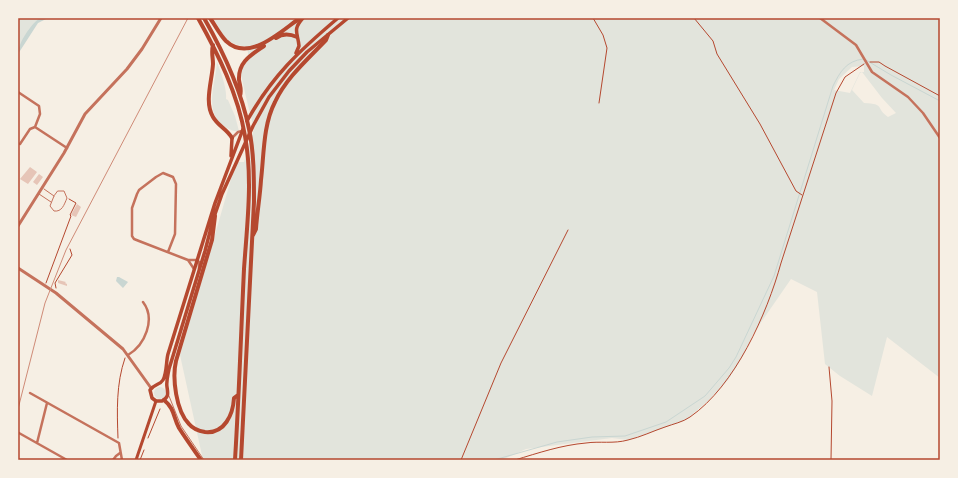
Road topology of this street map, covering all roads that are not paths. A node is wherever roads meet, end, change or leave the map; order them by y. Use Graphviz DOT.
graph roads {
  1 [pos="161,18"];
  2 [pos="198,18"];
  3 [pos="204,18"];
  4 [pos="210,18"];
  5 [pos="300,18"];
  6 [pos="303,18"];
  7 [pos="338,18"];
  8 [pos="348,18"];
  9 [pos="820,18"];
  10 [pos="328,34"];
  11 [pos="296,38"];
  12 [pos="213,45"];
  13 [pos="296,54"];
  14 [pos="18,92"];
  15 [pos="240,96"];
  16 [pos="35,127"];
  17 [pos="242,130"];
  18 [pos="232,138"];
  19 [pos="940,138"];
  20 [pos="20,144"];
  21 [pos="67,148"];
  22 [pos="232,157"];
  23 [pos="41,188"];
  24 [pos="38,194"];
  25 [pos="54,196"];
  26 [pos="51,203"];
  27 [pos="215,216"];
  28 [pos="18,226"];
  29 [pos="252,238"];
  30 [pos="168,252"];
  31 [pos="188,260"];
  32 [pos="197,260"];
  33 [pos="18,268"];
  34 [pos="194,269"];
  35 [pos="199,270"];
  36 [pos="143,302"];
  37 [pos="128,355"];
  38 [pos="160,384"];
  39 [pos="151,388"];
  40 [pos="167,388"];
  41 [pos="30,393"];
  42 [pos="168,395"];
  43 [pos="238,395"];
  44 [pos="164,400"];
  45 [pos="156,401"];
  46 [pos="47,403"];
  47 [pos="19,433"];
  48 [pos="37,443"];
  49 [pos="120,453"];
  50 [pos="67,460"];
  51 [pos="113,460"];
  52 [pos="122,460"];
  53 [pos="136,460"];
  54 [pos="202,460"];
  55 [pos="235,460"];
  56 [pos="241,460"];
  1 -- 21 [label="street"];
  2 -- 12 [label="highway"];
  3 -- 15 [label="highway"];
  4 -- 5 [label="highway"];
  6 -- 11 [label="main road"];
  7 -- 13 [label="main road"];
  8 -- 10 [label="main road"];
  9 -- 19 [label="street"];
  10 -- 27 [label="main road"];
  10 -- 29 [label="highway"];
  11 -- 13 [label="main road"];
  11 -- 15 [label="highway"];
  12 -- 18 [label="highway"];
  12 -- 43 [label="highway"];
  13 -- 17 [label="main road"];
  14 -- 16 [label="street"];
  15 -- 29 [label="highway"];
  16 -- 20 [label="street"];
  16 -- 21 [label="street"];
  17 -- 18 [label="street"];
  17 -- 22 [label="main road"];
  18 -- 22 [label="main road"];
  21 -- 23 [label="street"];
  22 -- 32 [label="main road"];
  23 -- 24 [label="street"];
  23 -- 25 [label="lane"];
  24 -- 26 [label="lane"];
  24 -- 28 [label="street"];
  25 -- 26 [label="lane"];
  25 -- 26 [label="lane"];
  27 -- 35 [label="main road"];
  27 -- 43 [label="highway"];
  29 -- 56 [label="highway"];
  30 -- 30 [label="street"];
  30 -- 31 [label="street"];
  31 -- 32 [label="street"];
  31 -- 34 [label="street"];
  32 -- 34 [label="main road"];
  32 -- 35 [label="street"];
  33 -- 37 [label="street"];
  34 -- 38 [label="main road"];
  35 -- 40 [label="main road"];
  36 -- 37 [label="street"];
  37 -- 39 [label="street"];
  38 -- 39 [label="main road"];
  38 -- 40 [label="main road"];
  39 -- 45 [label="main road"];
  40 -- 42 [label="main road"];
  41 -- 46 [label="street"];
  42 -- 44 [label="main road"];
  42 -- 54 [label="lane"];
  43 -- 55 [label="highway"];
  44 -- 45 [label="main road"];
  44 -- 54 [label="highway"];
  45 -- 53 [label="main road"];
  46 -- 48 [label="street"];
  46 -- 49 [label="street"];
  47 -- 48 [label="street"];
  48 -- 50 [label="street"];
  49 -- 51 [label="street"];
  49 -- 52 [label="street"];
}
